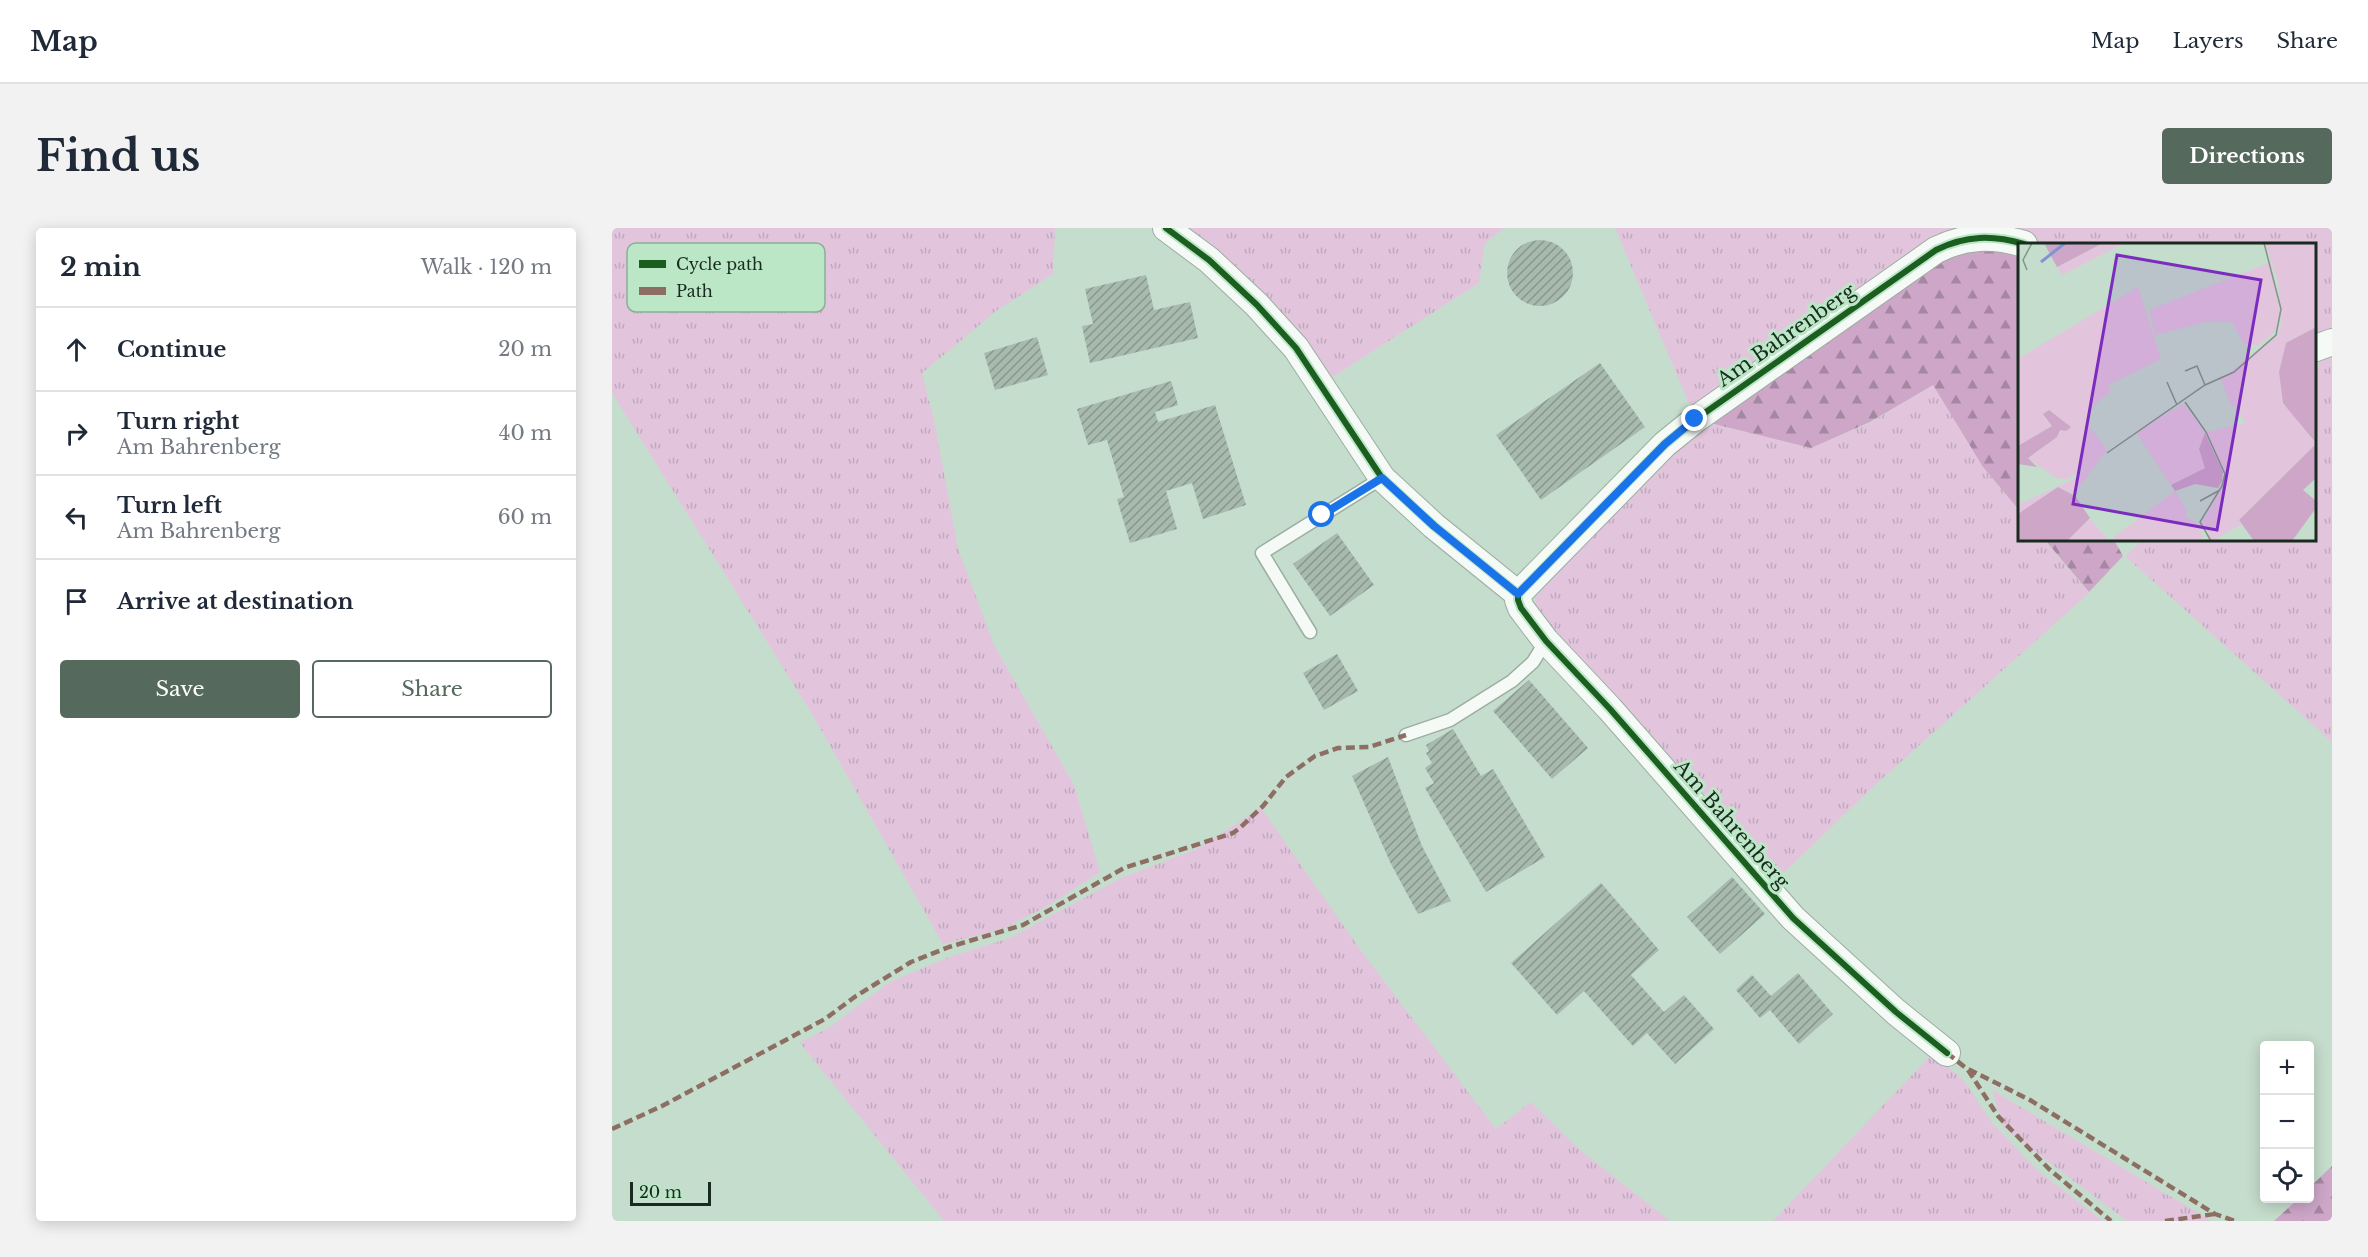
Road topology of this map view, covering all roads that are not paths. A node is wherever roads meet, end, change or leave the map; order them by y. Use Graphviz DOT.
graph roads {
  1 [pos="1166,228"];
  2 [pos="2020,243"];
  3 [pos="2332,342"];
  4 [pos="2317,348"];
  5 [pos="1382,478"];
  6 [pos="1518,594"];
  7 [pos="1310,632"];
  8 [pos="1546,641"];
  9 [pos="1406,735"];
  10 [pos="1947,1053"];
  1 -- 5 [label="street, Am Bahrenberg"];
  2 -- 6 [label="street, Am Bahrenberg"];
  3 -- 4 [label="street"];
  5 -- 6 [label="street, Am Bahrenberg"];
  5 -- 7 [label="lane"];
  6 -- 8 [label="street, Am Bahrenberg"];
  8 -- 9 [label="lane"];
  8 -- 10 [label="street, Am Bahrenberg"];
}
